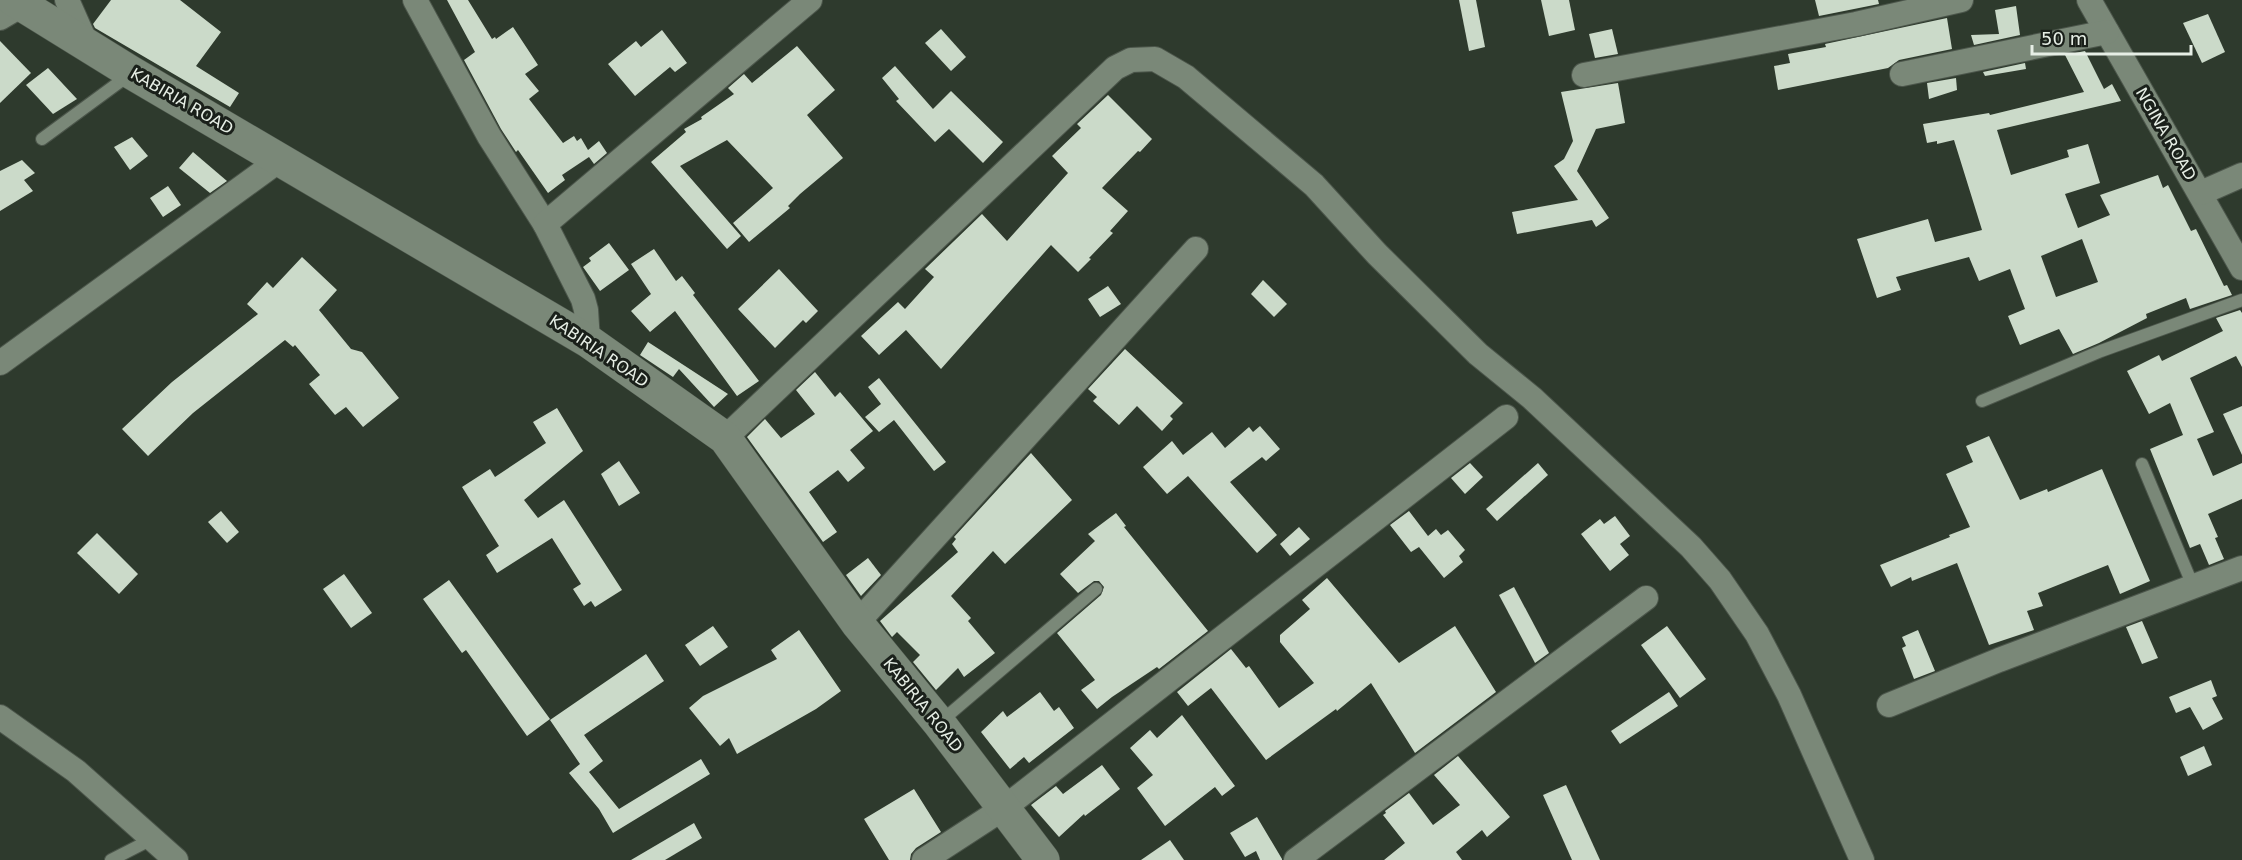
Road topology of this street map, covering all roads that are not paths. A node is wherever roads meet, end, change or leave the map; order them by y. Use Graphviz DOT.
graph roads {
  1 [pos="67,0"];
  2 [pos="415,0"];
  3 [pos="810,0"];
  4 [pos="1961,0"];
  5 [pos="2089,0"];
  6 [pos="12,8"];
  7 [pos="2107,32"];
  8 [pos="87,45"];
  9 [pos="132,73"];
  10 [pos="1902,74"];
  11 [pos="1584,75"];
  12 [pos="42,139"];
  13 [pos="281,159"];
  14 [pos="2242,175"];
  15 [pos="2201,193"];
  16 [pos="545,224"];
  17 [pos="1196,249"];
  18 [pos="2242,268"];
  19 [pos="2242,300"];
  20 [pos="588,341"];
  21 [pos="0,363"];
  22 [pos="1982,401"];
  23 [pos="1506,417"];
  24 [pos="725,438"];
  25 [pos="2142,464"];
  26 [pos="2242,568"];
  27 [pos="2193,586"];
  28 [pos="1096,589"];
  29 [pos="1646,598"];
  30 [pos="857,623"];
  31 [pos="1889,705"];
  32 [pos="0,717"];
  33 [pos="939,723"];
  34 [pos="1004,808"];
  35 [pos="152,839"];
  36 [pos="111,860"];
  37 [pos="176,860"];
  38 [pos="924,860"];
  39 [pos="1043,860"];
  40 [pos="1296,860"];
  41 [pos="1862,860"];
  1 -- 8 [label="street"];
  2 -- 16 [label="street"];
  3 -- 16 [label="street"];
  4 -- 11 [label="street"];
  5 -- 7 [label="street, NGINA ROAD"];
  6 -- 8 [label="main road, KABIRIA ROAD"];
  7 -- 10 [label="street"];
  7 -- 15 [label="street, NGINA ROAD"];
  8 -- 9 [label="main road, KABIRIA ROAD"];
  9 -- 12 [label="lane"];
  9 -- 13 [label="main road, KABIRIA ROAD"];
  13 -- 20 [label="main road, KABIRIA ROAD"];
  13 -- 21 [label="street"];
  14 -- 15 [label="street"];
  15 -- 18 [label="street, NGINA ROAD"];
  16 -- 20 [label="street"];
  17 -- 30 [label="street"];
  19 -- 22 [label="lane"];
  20 -- 24 [label="main road, KABIRIA ROAD"];
  23 -- 34 [label="street"];
  24 -- 30 [label="main road, KABIRIA ROAD"];
  24 -- 41 [label="street"];
  25 -- 27 [label="lane"];
  26 -- 27 [label="street"];
  27 -- 31 [label="street"];
  28 -- 33 [label="lane"];
  29 -- 40 [label="street"];
  30 -- 33 [label="main road, KABIRIA ROAD"];
  32 -- 35 [label="street"];
  33 -- 34 [label="main road, KABIRIA ROAD"];
  34 -- 38 [label="street"];
  34 -- 39 [label="main road, KABIRIA ROAD"];
  35 -- 36 [label="lane"];
  35 -- 37 [label="street"];
}
